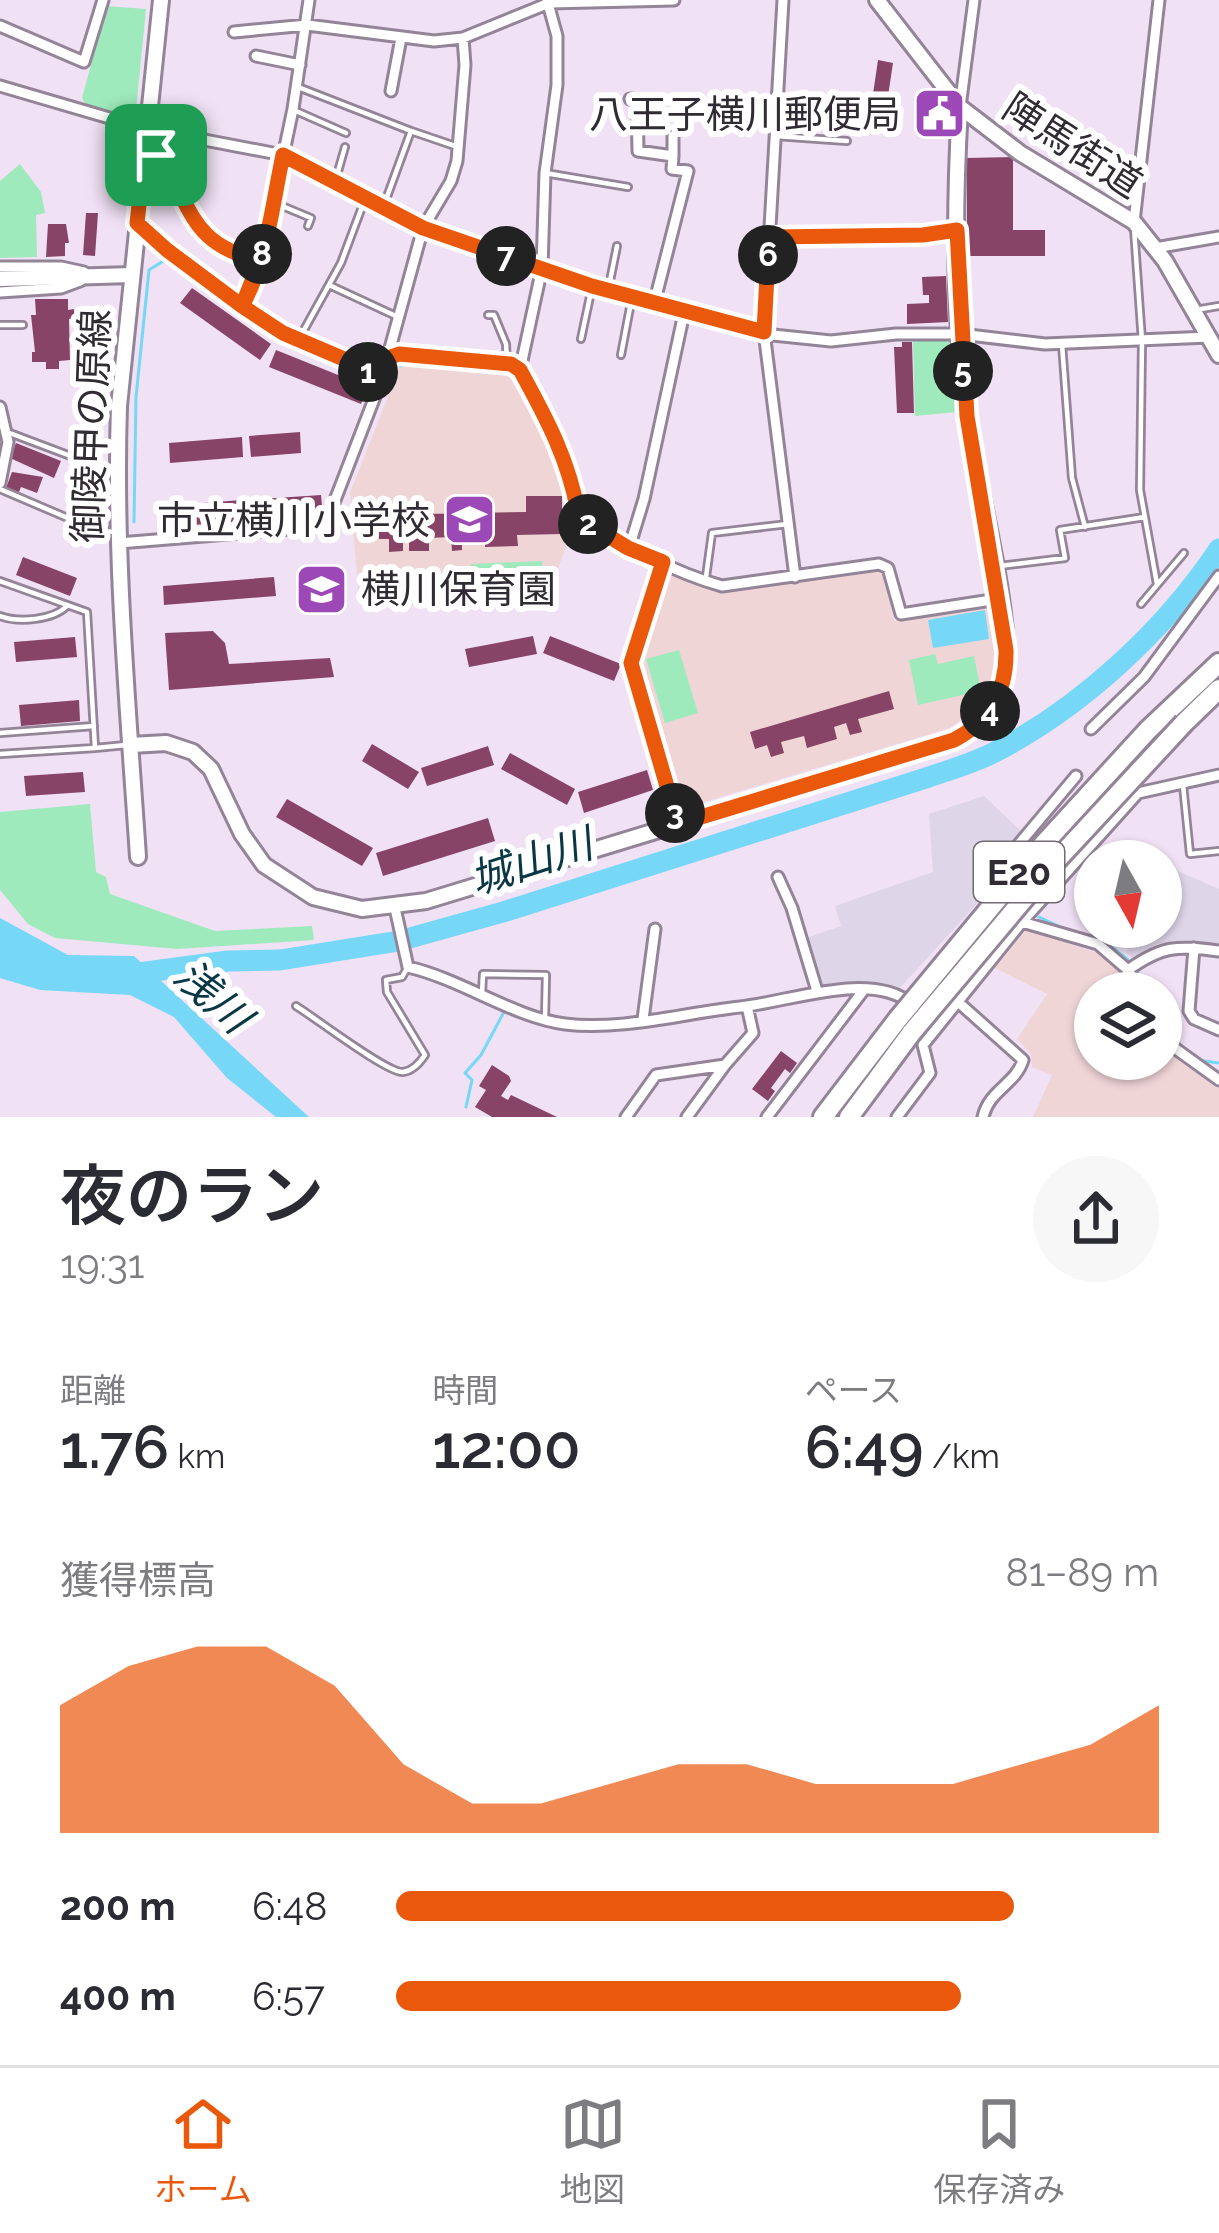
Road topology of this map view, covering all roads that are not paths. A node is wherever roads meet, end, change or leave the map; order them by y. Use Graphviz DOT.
graph roads {
  1 [pos="103,0"];
  2 [pos="161,0"];
  3 [pos="309,0"];
  4 [pos="674,0"];
  5 [pos="783,0"];
  6 [pos="877,0"];
  7 [pos="974,0"];
  8 [pos="1159,0"];
  9 [pos="548,2"];
  10 [pos="307,25"];
  11 [pos="0,26"];
  12 [pos="234,32"];
  13 [pos="401,38"];
  14 [pos="463,38"];
  15 [pos="256,56"];
  16 [pos="300,65"];
  17 [pos="0,86"];
  18 [pos="296,87"];
  19 [pos="391,91"];
  20 [pos="638,100"];
  21 [pos="960,107"];
  22 [pos="292,109"];
  23 [pos="147,129"];
  24 [pos="411,130"];
  25 [pos="346,133"];
  26 [pos="673,136"];
  27 [pos="776,136"];
  28 [pos="847,142"];
  29 [pos="345,146"];
  30 [pos="460,148"];
  31 [pos="145,152"];
  32 [pos="283,155"];
  33 [pos="673,156"];
  34 [pos="545,173"];
  35 [pos="335,182"];
  36 [pos="628,188"];
  37 [pos="365,199"];
  38 [pos="273,202"];
  39 [pos="383,207"];
  40 [pos="1134,222"];
  41 [pos="137,223"];
  42 [pos="308,226"];
  43 [pos="423,228"];
  44 [pos="957,230"];
  45 [pos="769,237"];
  46 [pos="1219,237"];
  47 [pos="617,246"];
  48 [pos="1155,248"];
  49 [pos="260,261"];
  50 [pos="0,267"];
  51 [pos="542,268"];
  52 [pos="96,275"];
  53 [pos="132,275"];
  54 [pos="0,279"];
  55 [pos="329,285"];
  56 [pos="592,286"];
  57 [pos="608,291"];
  58 [pos="0,292"];
  59 [pos="632,297"];
  60 [pos="654,304"];
  61 [pos="242,306"];
  62 [pos="1219,306"];
  63 [pos="1193,311"];
  64 [pos="684,314"];
  65 [pos="488,315"];
  66 [pos="398,317"];
  67 [pos="0,325"];
  68 [pos="23,325"];
  69 [pos="764,332"];
  70 [pos="960,334"];
  71 [pos="1209,337"];
  72 [pos="581,339"];
  73 [pos="298,341"];
  74 [pos="1142,341"];
  75 [pos="1062,344"];
  76 [pos="621,355"];
  77 [pos="1219,355"];
  78 [pos="388,358"];
  79 [pos="507,363"];
  80 [pos="520,370"];
  81 [pos="381,381"];
  82 [pos="0,406"];
  83 [pos="7,432"];
  84 [pos="117,472"];
  85 [pos="0,486"];
  86 [pos="1145,517"];
  87 [pos="788,524"];
  88 [pos="1085,526"];
  89 [pos="117,537"];
  90 [pos="628,548"];
  91 [pos="1184,553"];
  92 [pos="663,562"];
  93 [pos="993,567"];
  94 [pos="1219,576"];
  95 [pos="795,577"];
  96 [pos="0,581"];
  97 [pos="706,581"];
  98 [pos="1157,584"];
  99 [pos="998,599"];
  100 [pos="1141,604"];
  101 [pos="68,606"];
  102 [pos="0,616"];
  103 [pos="1219,662"];
  104 [pos="1219,689"];
  105 [pos="94,726"];
  106 [pos="1090,729"];
  107 [pos="0,733"];
  108 [pos="131,745"];
  109 [pos="95,748"];
  110 [pos="0,754"];
  111 [pos="1219,775"];
  112 [pos="1076,776"];
  113 [pos="1184,785"];
  114 [pos="678,824"];
  115 [pos="1219,851"];
  116 [pos="138,856"];
  117 [pos="778,877"];
  118 [pos="396,915"];
  119 [pos="1022,922"];
  120 [pos="655,929"];
  121 [pos="1074,937"];
  122 [pos="1103,948"];
  123 [pos="1194,948"];
  124 [pos="1219,951"];
  125 [pos="407,966"];
  126 [pos="1128,970"];
  127 [pos="817,991"];
  128 [pos="863,991"];
  129 [pos="482,993"];
  130 [pos="958,1001"];
  131 [pos="296,1006"];
  132 [pos="747,1006"];
  133 [pos="545,1019"];
  134 [pos="643,1019"];
  135 [pos="938,1024"];
  136 [pos="905,1026"];
  137 [pos="1219,1030"];
  138 [pos="1182,1053"];
  139 [pos="725,1065"];
  140 [pos="1219,1080"];
  141 [pos="626,1117"];
  142 [pos="687,1117"];
  143 [pos="767,1117"];
  144 [pos="823,1117"];
  145 [pos="849,1117"];
  146 [pos="897,1117"];
  147 [pos="983,1117"];
  1 -- 11 [label="street"];
  2 -- 23 [label="street, 御陵甲の原線"];
  3 -- 10 [label="street"];
  4 -- 9 [label="street"];
  5 -- 27 [label="street"];
  6 -- 21 [label="street, 陣馬街道"];
  7 -- 21 [label="street"];
  8 -- 40 [label="street"];
  9 -- 14 [label="street"];
  9 -- 34 [label="street"];
  10 -- 12 [label="street"];
  10 -- 13 [label="street"];
  10 -- 16 [label="street"];
  13 -- 14 [label="street"];
  13 -- 19 [label="street"];
  14 -- 30 [label="street"];
  15 -- 16 [label="street"];
  16 -- 18 [label="street"];
  17 -- 23 [label="street"];
  18 -- 22 [label="street"];
  18 -- 24 [label="lane"];
  20 -- 33 [label="street"];
  21 -- 40 [label="street, 陣馬街道"];
  21 -- 44 [label="street"];
  22 -- 25 [label="lane"];
  22 -- 32 [label="street"];
  23 -- 31 [label="street, 御陵甲の原線"];
  23 -- 32 [label="street"];
  24 -- 30 [label="lane"];
  24 -- 39 [label="lane"];
  26 -- 33 [label="street"];
  27 -- 28 [label="lane"];
  27 -- 45 [label="street"];
  29 -- 35 [label="lane"];
  30 -- 43 [label="street"];
  31 -- 41 [label="street, 御陵甲の原線"];
  31 -- 49 [label="lane"];
  32 -- 35 [label="street"];
  32 -- 38 [label="street"];
  33 -- 60 [label="street"];
  34 -- 36 [label="lane"];
  34 -- 51 [label="street"];
  35 -- 37 [label="street"];
  37 -- 39 [label="street"];
  37 -- 55 [label="lane"];
  38 -- 42 [label="lane"];
  38 -- 49 [label="street"];
  39 -- 43 [label="street"];
  40 -- 48 [label="street, 陣馬街道"];
  40 -- 74 [label="lane"];
  41 -- 53 [label="street, 御陵甲の原線"];
  41 -- 61 [label="street"];
  43 -- 51 [label="street"];
  43 -- 66 [label="street"];
  44 -- 45 [label="street"];
  44 -- 70 [label="street"];
  45 -- 69 [label="street"];
  46 -- 48 [label="street"];
  47 -- 57 [label="lane"];
  48 -- 63 [label="street, 陣馬街道"];
  49 -- 61 [label="street"];
  50 -- 52 [label="street"];
  51 -- 56 [label="street"];
  51 -- 80 [label="street"];
  52 -- 53 [label="street"];
  52 -- 54 [label="street"];
  52 -- 58 [label="street"];
  53 -- 84 [label="street, 御陵甲の原線"];
  55 -- 66 [label="lane"];
  55 -- 73 [label="lane"];
  56 -- 57 [label="street"];
  56 -- 72 [label="lane"];
  57 -- 59 [label="street"];
  59 -- 60 [label="street"];
  59 -- 76 [label="lane"];
  60 -- 64 [label="street"];
  61 -- 73 [label="street"];
  62 -- 63 [label="lane"];
  63 -- 71 [label="street, 陣馬街道"];
  64 -- 69 [label="street"];
  64 -- 90 [label="street"];
  65 -- 79 [label="lane"];
  66 -- 78 [label="street"];
  67 -- 68 [label="lane"];
  69 -- 70 [label="street"];
  69 -- 87 [label="street"];
  70 -- 75 [label="street"];
  70 -- 93 [label="street"];
  71 -- 74 [label="street"];
  71 -- 77 [label="street, 陣馬街道"];
  73 -- 81 [label="street"];
  74 -- 75 [label="street"];
  74 -- 86 [label="lane"];
  75 -- 88 [label="lane"];
  78 -- 79 [label="street"];
  78 -- 81 [label="street"];
  79 -- 80 [label="street"];
  80 -- 90 [label="street"];
  81 -- 89 [label="street"];
  82 -- 83 [label="street"];
  83 -- 84 [label="lane"];
  83 -- 85 [label="street"];
  84 -- 89 [label="street, 御陵甲の原線"];
  85 -- 89 [label="lane"];
  86 -- 88 [label="lane"];
  86 -- 98 [label="lane"];
  87 -- 95 [label="street"];
  87 -- 97 [label="lane"];
  88 -- 93 [label="lane"];
  89 -- 108 [label="street, 御陵甲の原線"];
  90 -- 92 [label="street"];
  91 -- 98 [label="lane"];
  92 -- 97 [label="street"];
  92 -- 114 [label="street"];
  93 -- 99 [label="street"];
  94 -- 106 [label="street"];
  95 -- 97 [label="street"];
  95 -- 99 [label="street"];
  96 -- 101 [label="lane"];
  98 -- 100 [label="lane"];
  99 -- 114 [label="street"];
  101 -- 102 [label="lane"];
  101 -- 105 [label="lane"];
  103 -- 136 [label="highway, E20, bridge"];
  104 -- 136 [label="highway, E20, bridge"];
  105 -- 107 [label="lane"];
  105 -- 109 [label="lane"];
  108 -- 109 [label="lane"];
  108 -- 116 [label="street, 御陵甲の原線"];
  108 -- 118 [label="street"];
  109 -- 110 [label="lane"];
  111 -- 113 [label="street"];
  112 -- 119 [label="street"];
  113 -- 115 [label="lane"];
  113 -- 119 [label="street"];
  114 -- 118 [label="street"];
  117 -- 127 [label="street"];
  118 -- 125 [label="street"];
  119 -- 121 [label="street"];
  119 -- 130 [label="street"];
  120 -- 134 [label="street"];
  122 -- 126 [label="street"];
  123 -- 124 [label="street"];
  123 -- 126 [label="street"];
  123 -- 137 [label="street"];
  125 -- 129 [label="street"];
  125 -- 131 [label="lane"];
  127 -- 128 [label="street"];
  127 -- 132 [label="street"];
  128 -- 135 [label="street"];
  128 -- 143 [label="street"];
  129 -- 133 [label="street"];
  129 -- 133 [label="lane"];
  130 -- 135 [label="street"];
  130 -- 147 [label="street"];
  132 -- 134 [label="street"];
  132 -- 139 [label="street"];
  133 -- 134 [label="street"];
  135 -- 146 [label="street"];
  136 -- 144 [label="highway, E20"];
  136 -- 145 [label="highway, E20"];
  138 -- 140 [label="street"];
  139 -- 141 [label="street"];
  139 -- 142 [label="street"];
}
